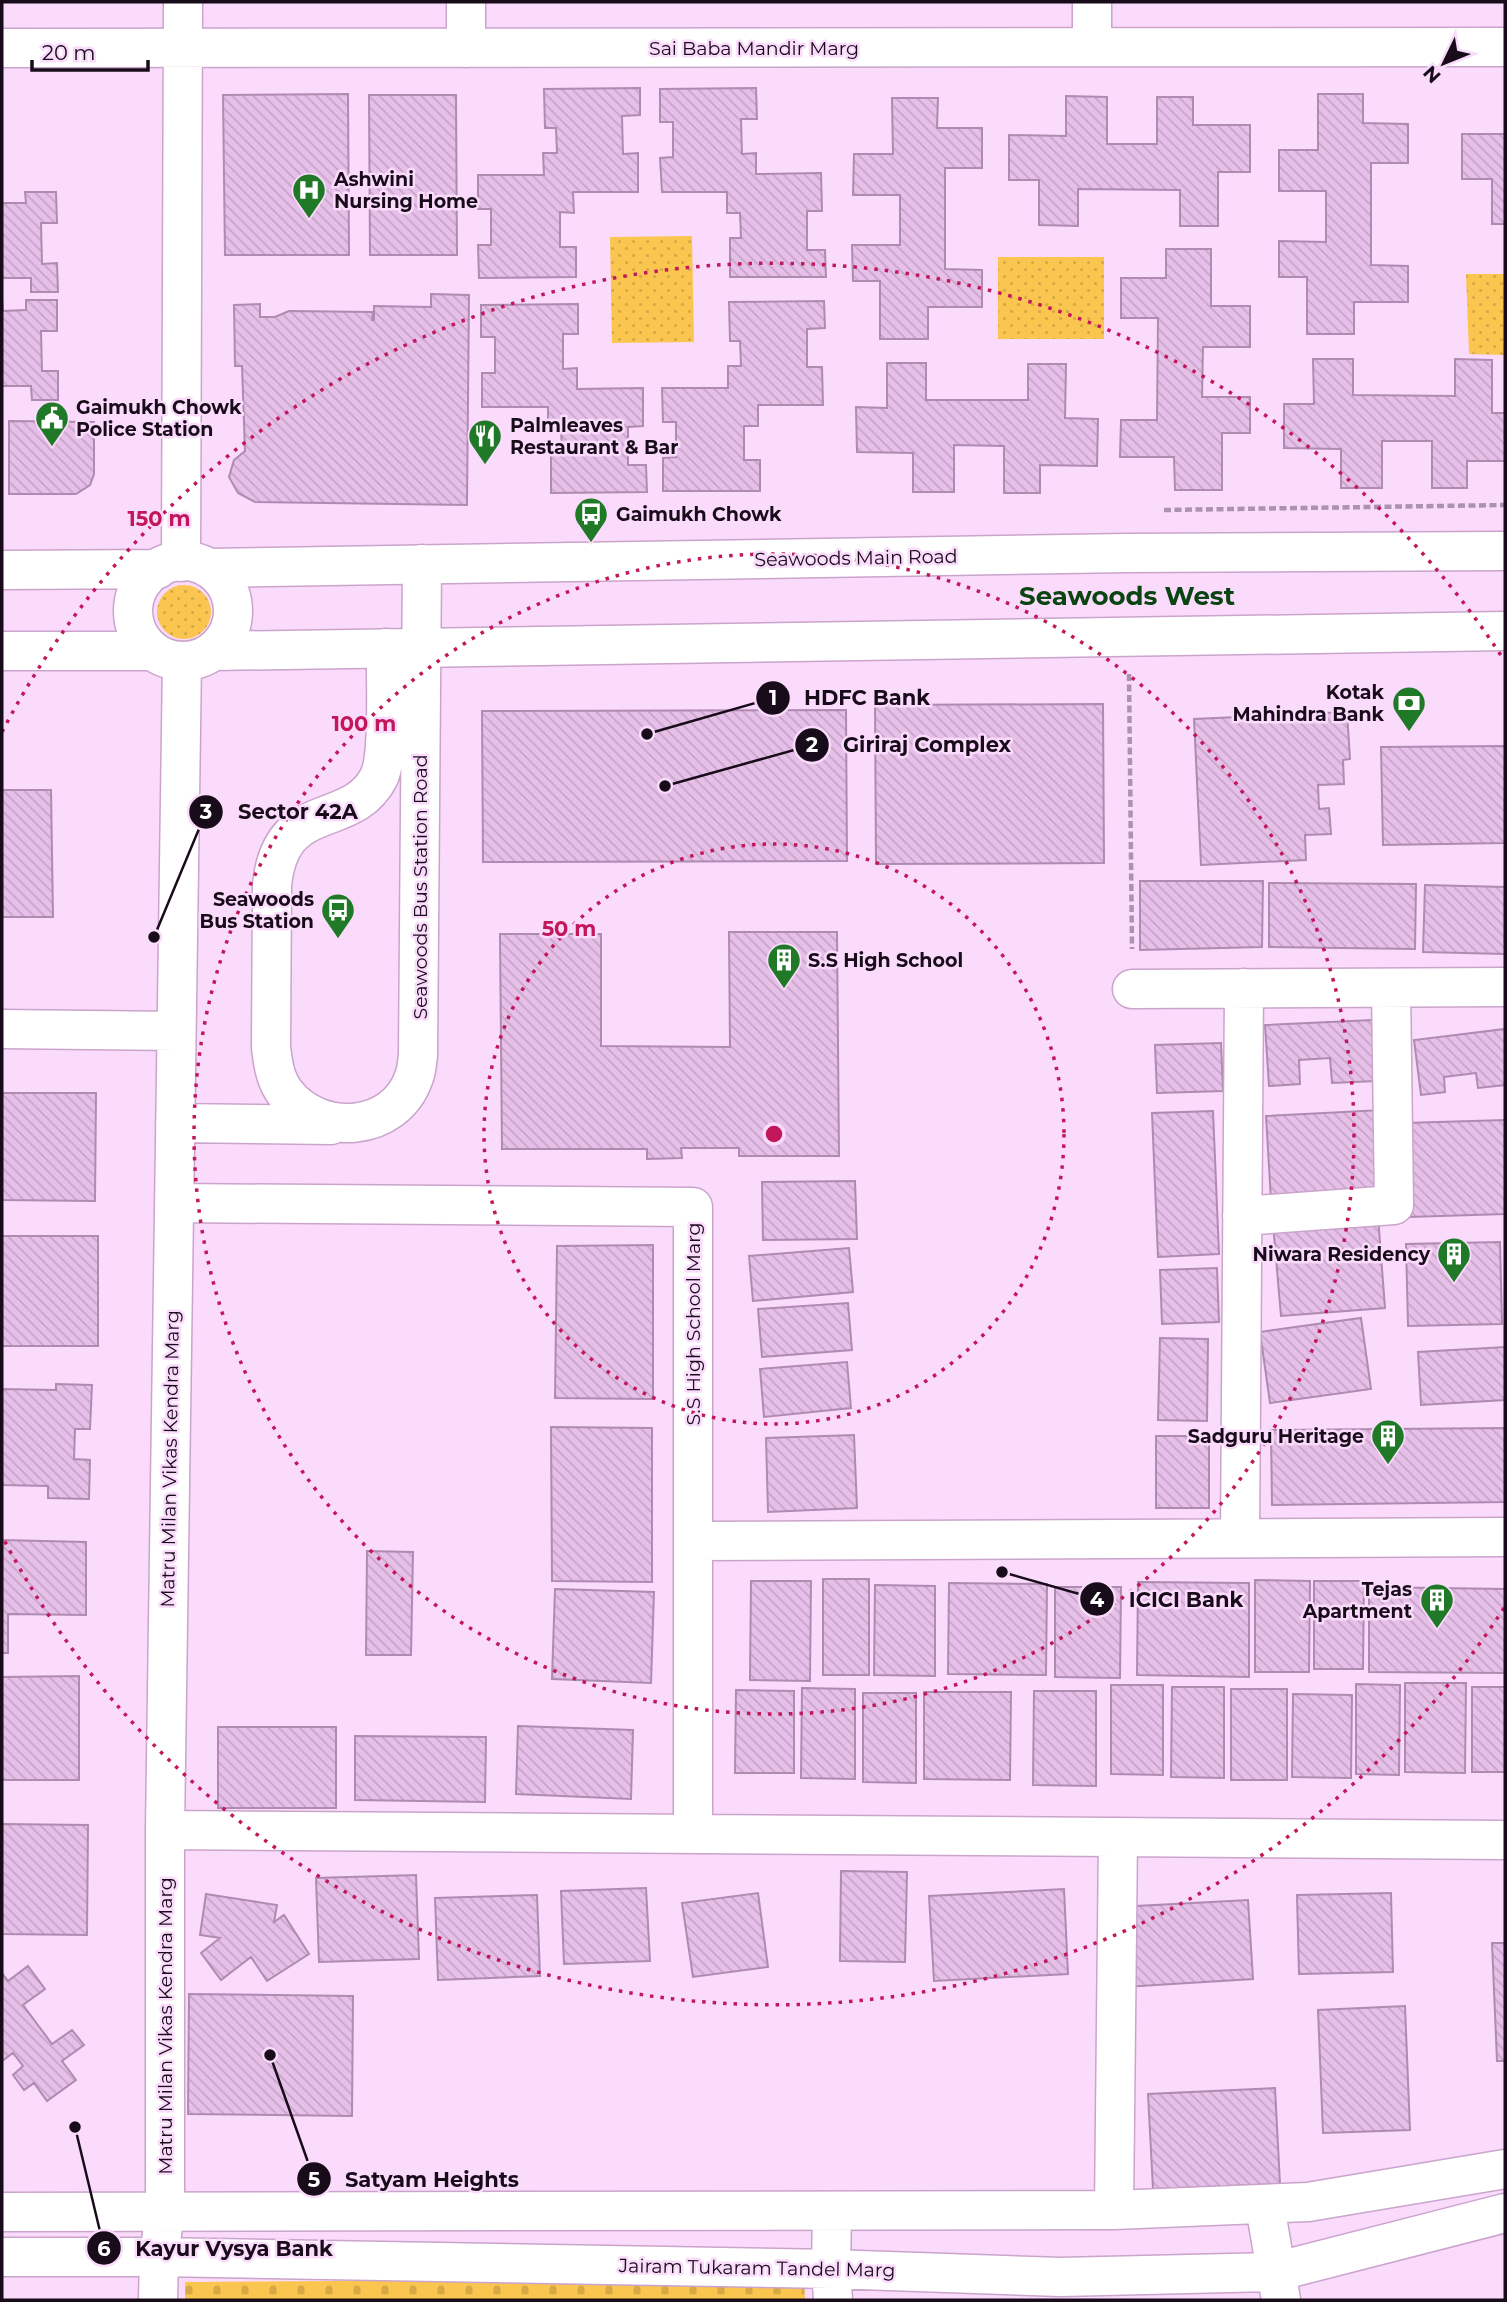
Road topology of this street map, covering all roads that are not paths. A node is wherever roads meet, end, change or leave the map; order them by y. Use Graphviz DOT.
graph roads {
  1 [pos="183,2"];
  2 [pos="466,2"];
  3 [pos="1092,2"];
  4 [pos="1092,47"];
  5 [pos="1505,47"];
  6 [pos="2,48"];
  7 [pos="183,48"];
  8 [pos="466,48"];
  9 [pos="1505,551"];
  10 [pos="422,564"];
  11 [pos="182,566"];
  12 [pos="2,570"];
  13 [pos="1505,631"];
  14 [pos="404,648"];
  15 [pos="2,651"];
  16 [pos="183,654"];
  17 [pos="1505,987"];
  18 [pos="1244,988"];
  19 [pos="1391,988"];
  20 [pos="1132,989"];
  21 [pos="2,1029"];
  22 [pos="176,1031"];
  23 [pos="175,1123"];
  24 [pos="344,1125"];
  25 [pos="174,1203"];
  26 [pos="1242,1216"];
  27 [pos="1505,1537"];
  28 [pos="1240,1538"];
  29 [pos="693,1541"];
  30 [pos="165,1830"];
  31 [pos="693,1834"];
  32 [pos="1118,1837"];
  33 [pos="1505,1840"];
  34 [pos="1505,2169"];
  35 [pos="1265,2206"];
  36 [pos="1114,2210"];
  37 [pos="165,2211"];
  38 [pos="832,2211"];
  39 [pos="2,2212"];
  40 [pos="1505,2213"];
  41 [pos="2,2257"];
  42 [pos="159,2257"];
  43 [pos="832,2285"];
  44 [pos="1278,2286"];
  45 [pos="1147,2287"];
  46 [pos="1060,2288"];
  47 [pos="158,2300"];
  1 -- 7 [label="street"];
  2 -- 8 [label="street"];
  3 -- 4 [label="street"];
  4 -- 5 [label="street, Sai Baba Mandir Marg"];
  4 -- 8 [label="street, Sai Baba Mandir Marg"];
  6 -- 7 [label="street, Sai Baba Mandir Marg"];
  7 -- 8 [label="street, Sai Baba Mandir Marg"];
  7 -- 11 [label="street"];
  9 -- 10 [label="street, Seawoods Main Road"];
  10 -- 11 [label="street, Seawoods Main Road"];
  10 -- 14 [label="street, Seawoods Bus Station Road"];
  11 -- 12 [label="street, Seawoods Main Road"];
  11 -- 16 [label="street"];
  11 -- 16 [label="street"];
  13 -- 14 [label="street"];
  14 -- 16 [label="street"];
  14 -- 24 [label="street, Seawoods Bus Station Road"];
  14 -- 24 [label="street, Seawoods Bus Station Road"];
  15 -- 16 [label="street"];
  16 -- 22 [label="street, Matru Milan Vikas Kendra Marg"];
  17 -- 19 [label="street"];
  18 -- 19 [label="street"];
  18 -- 20 [label="street"];
  18 -- 26 [label="street"];
  19 -- 26 [label="street"];
  21 -- 22 [label="street"];
  22 -- 23 [label="street, Matru Milan Vikas Kendra Marg"];
  23 -- 24 [label="street, Seawoods Bus Station Road"];
  23 -- 25 [label="street, Matru Milan Vikas Kendra Marg"];
  25 -- 29 [label="street, S.S High School Marg"];
  25 -- 30 [label="street, Matru Milan Vikas Kendra Marg"];
  26 -- 28 [label="street"];
  27 -- 28 [label="street"];
  28 -- 29 [label="street"];
  29 -- 31 [label="street, S.S High School Marg"];
  30 -- 31 [label="street"];
  30 -- 37 [label="street, Matru Milan Vikas Kendra Marg"];
  31 -- 32 [label="street"];
  32 -- 33 [label="street"];
  32 -- 36 [label="street"];
  34 -- 35 [label="street"];
  35 -- 36 [label="street"];
  35 -- 44 [label="street"];
  36 -- 38 [label="street"];
  37 -- 38 [label="street"];
  37 -- 39 [label="street"];
  37 -- 42 [label="street, Matru Milan Vikas Kendra Marg"];
  38 -- 43 [label="street"];
  40 -- 44 [label="street, Jairam Tukaram Tandel Marg"];
  41 -- 42 [label="street, Jairam Tukaram Tandel Marg"];
  42 -- 43 [label="street, Jairam Tukaram Tandel Marg"];
  42 -- 47 [label="street, Matru Milan Vikas Kendra Marg"];
  43 -- 46 [label="street, Jairam Tukaram Tandel Marg"];
  44 -- 45 [label="street, Jairam Tukaram Tandel Marg"];
  45 -- 46 [label="street, Jairam Tukaram Tandel Marg"];
}
